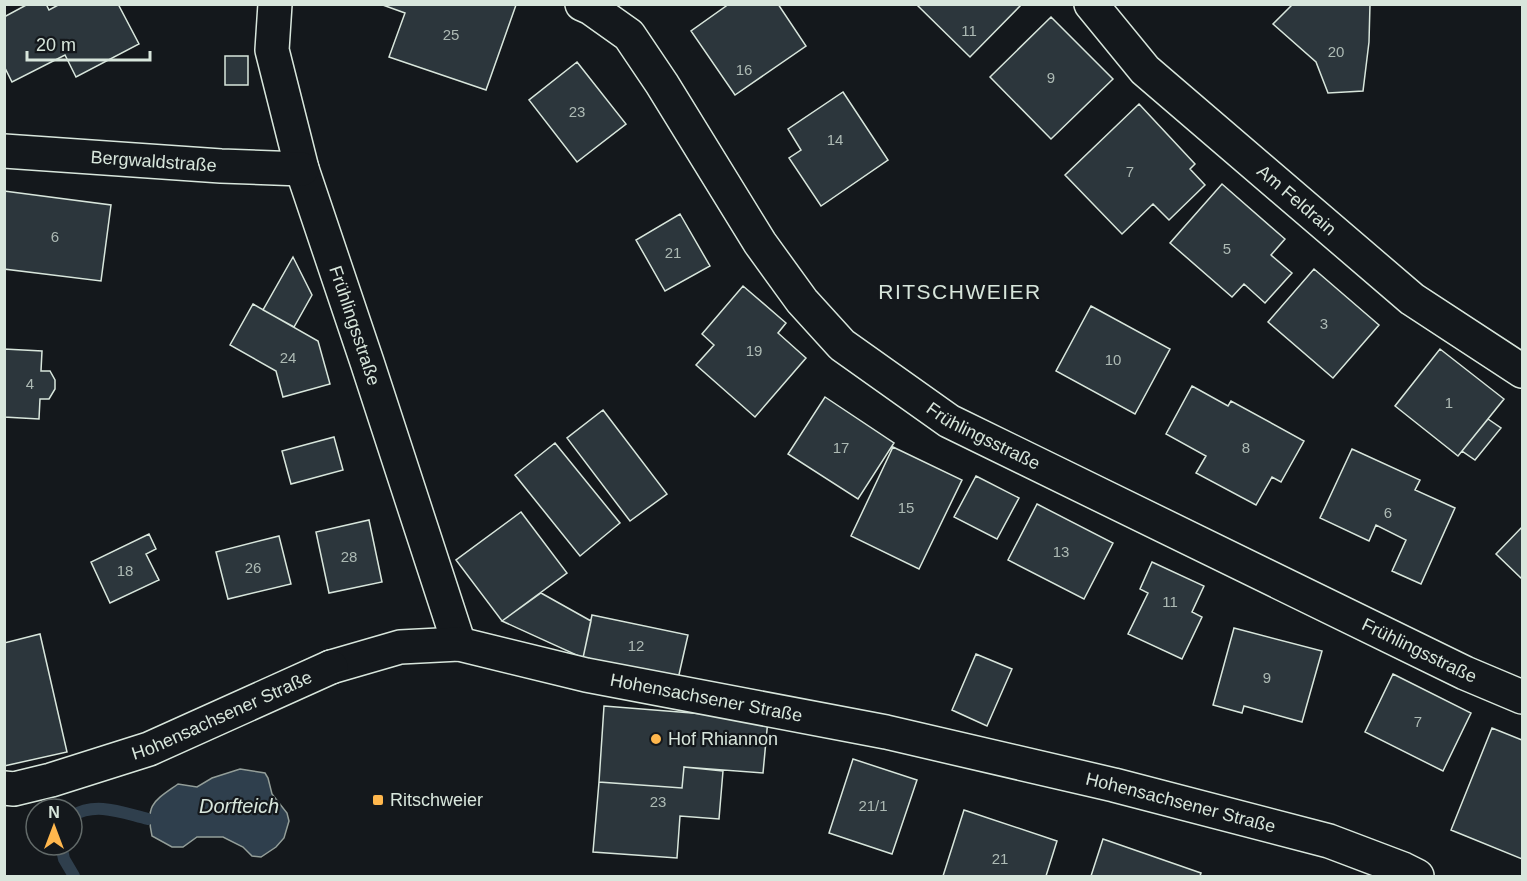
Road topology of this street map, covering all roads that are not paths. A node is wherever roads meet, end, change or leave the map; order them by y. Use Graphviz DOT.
graph roads {
  1 [pos="275,4"];
  2 [pos="582,4"];
  3 [pos="1091,4"];
  4 [pos="4,151"];
  5 [pos="302,169"];
  6 [pos="1522,371"];
  7 [pos="459,644"];
  8 [pos="1522,697"];
  9 [pos="4,788"];
  10 [pos="1417,876"];
  1 -- 5 [label="street, Frühlingsstraße"];
  2 -- 8 [label="street, Frühlingsstraße"];
  3 -- 6 [label="street, Am Feldrain"];
  4 -- 5 [label="street, Bergwaldstraße"];
  5 -- 7 [label="street, Frühlingsstraße"];
  7 -- 9 [label="street, Hohensachsener Straße"];
  7 -- 10 [label="street, Hohensachsener Straße"];
}
